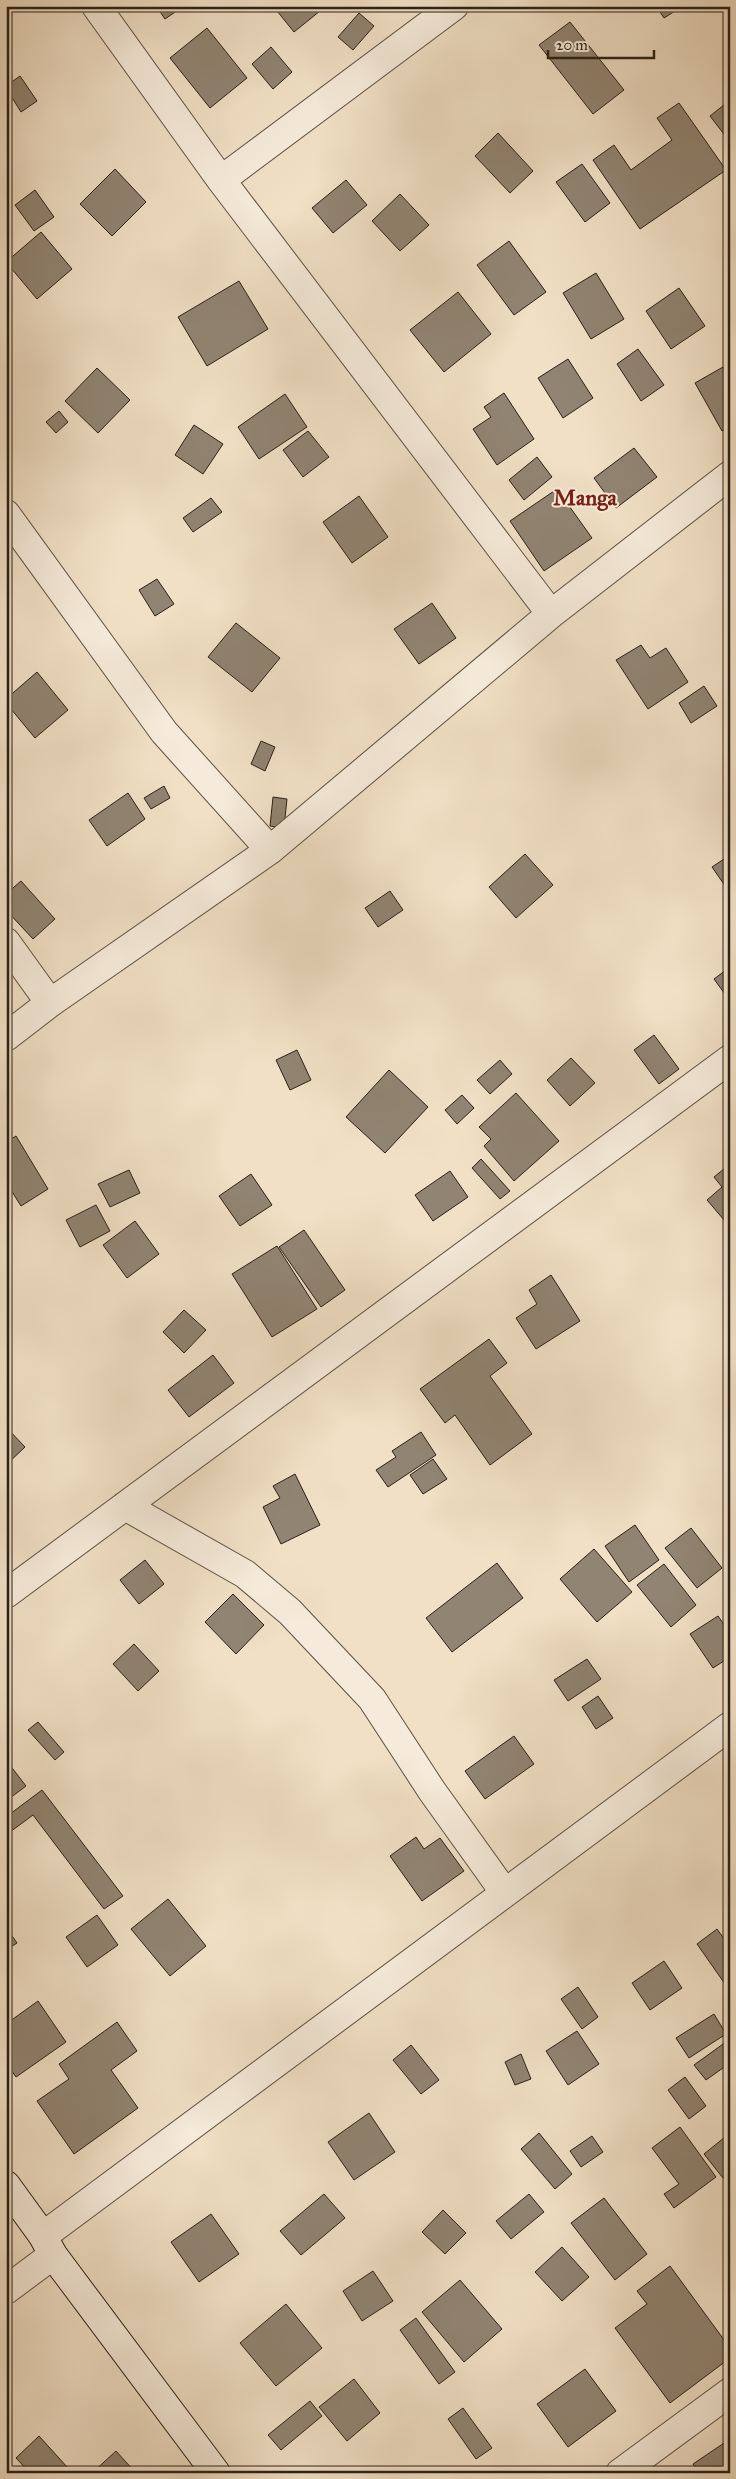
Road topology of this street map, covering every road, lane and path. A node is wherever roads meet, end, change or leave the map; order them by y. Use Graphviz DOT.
graph roads {
  1 [pos="96,6"];
  2 [pos="454,6"];
  3 [pos="220,180"];
  4 [pos="730,475"];
  5 [pos="6,514"];
  6 [pos="551,614"];
  7 [pos="270,850"];
  8 [pos="6,942"];
  9 [pos="50,1003"];
  10 [pos="6,1037"];
  11 [pos="730,1059"];
  12 [pos="125,1506"];
  13 [pos="6,1594"];
  14 [pos="730,1726"];
  15 [pos="505,1893"];
  16 [pos="6,2185"];
  17 [pos="48,2245"];
  18 [pos="6,2290"];
  19 [pos="730,2392"];
  20 [pos="216,2473"];
  21 [pos="620,2473"];
  1 -- 3 [label="street"];
  2 -- 3 [label="street"];
  3 -- 6 [label="street"];
  4 -- 6 [label="street"];
  5 -- 7 [label="street"];
  6 -- 7 [label="street"];
  7 -- 9 [label="street"];
  8 -- 9 [label="street"];
  9 -- 10 [label="street"];
  11 -- 12 [label="street"];
  12 -- 13 [label="street"];
  12 -- 15 [label="street"];
  14 -- 15 [label="street"];
  15 -- 17 [label="street"];
  16 -- 17 [label="street"];
  17 -- 18 [label="street"];
  17 -- 20 [label="street"];
  19 -- 21 [label="street"];
}
